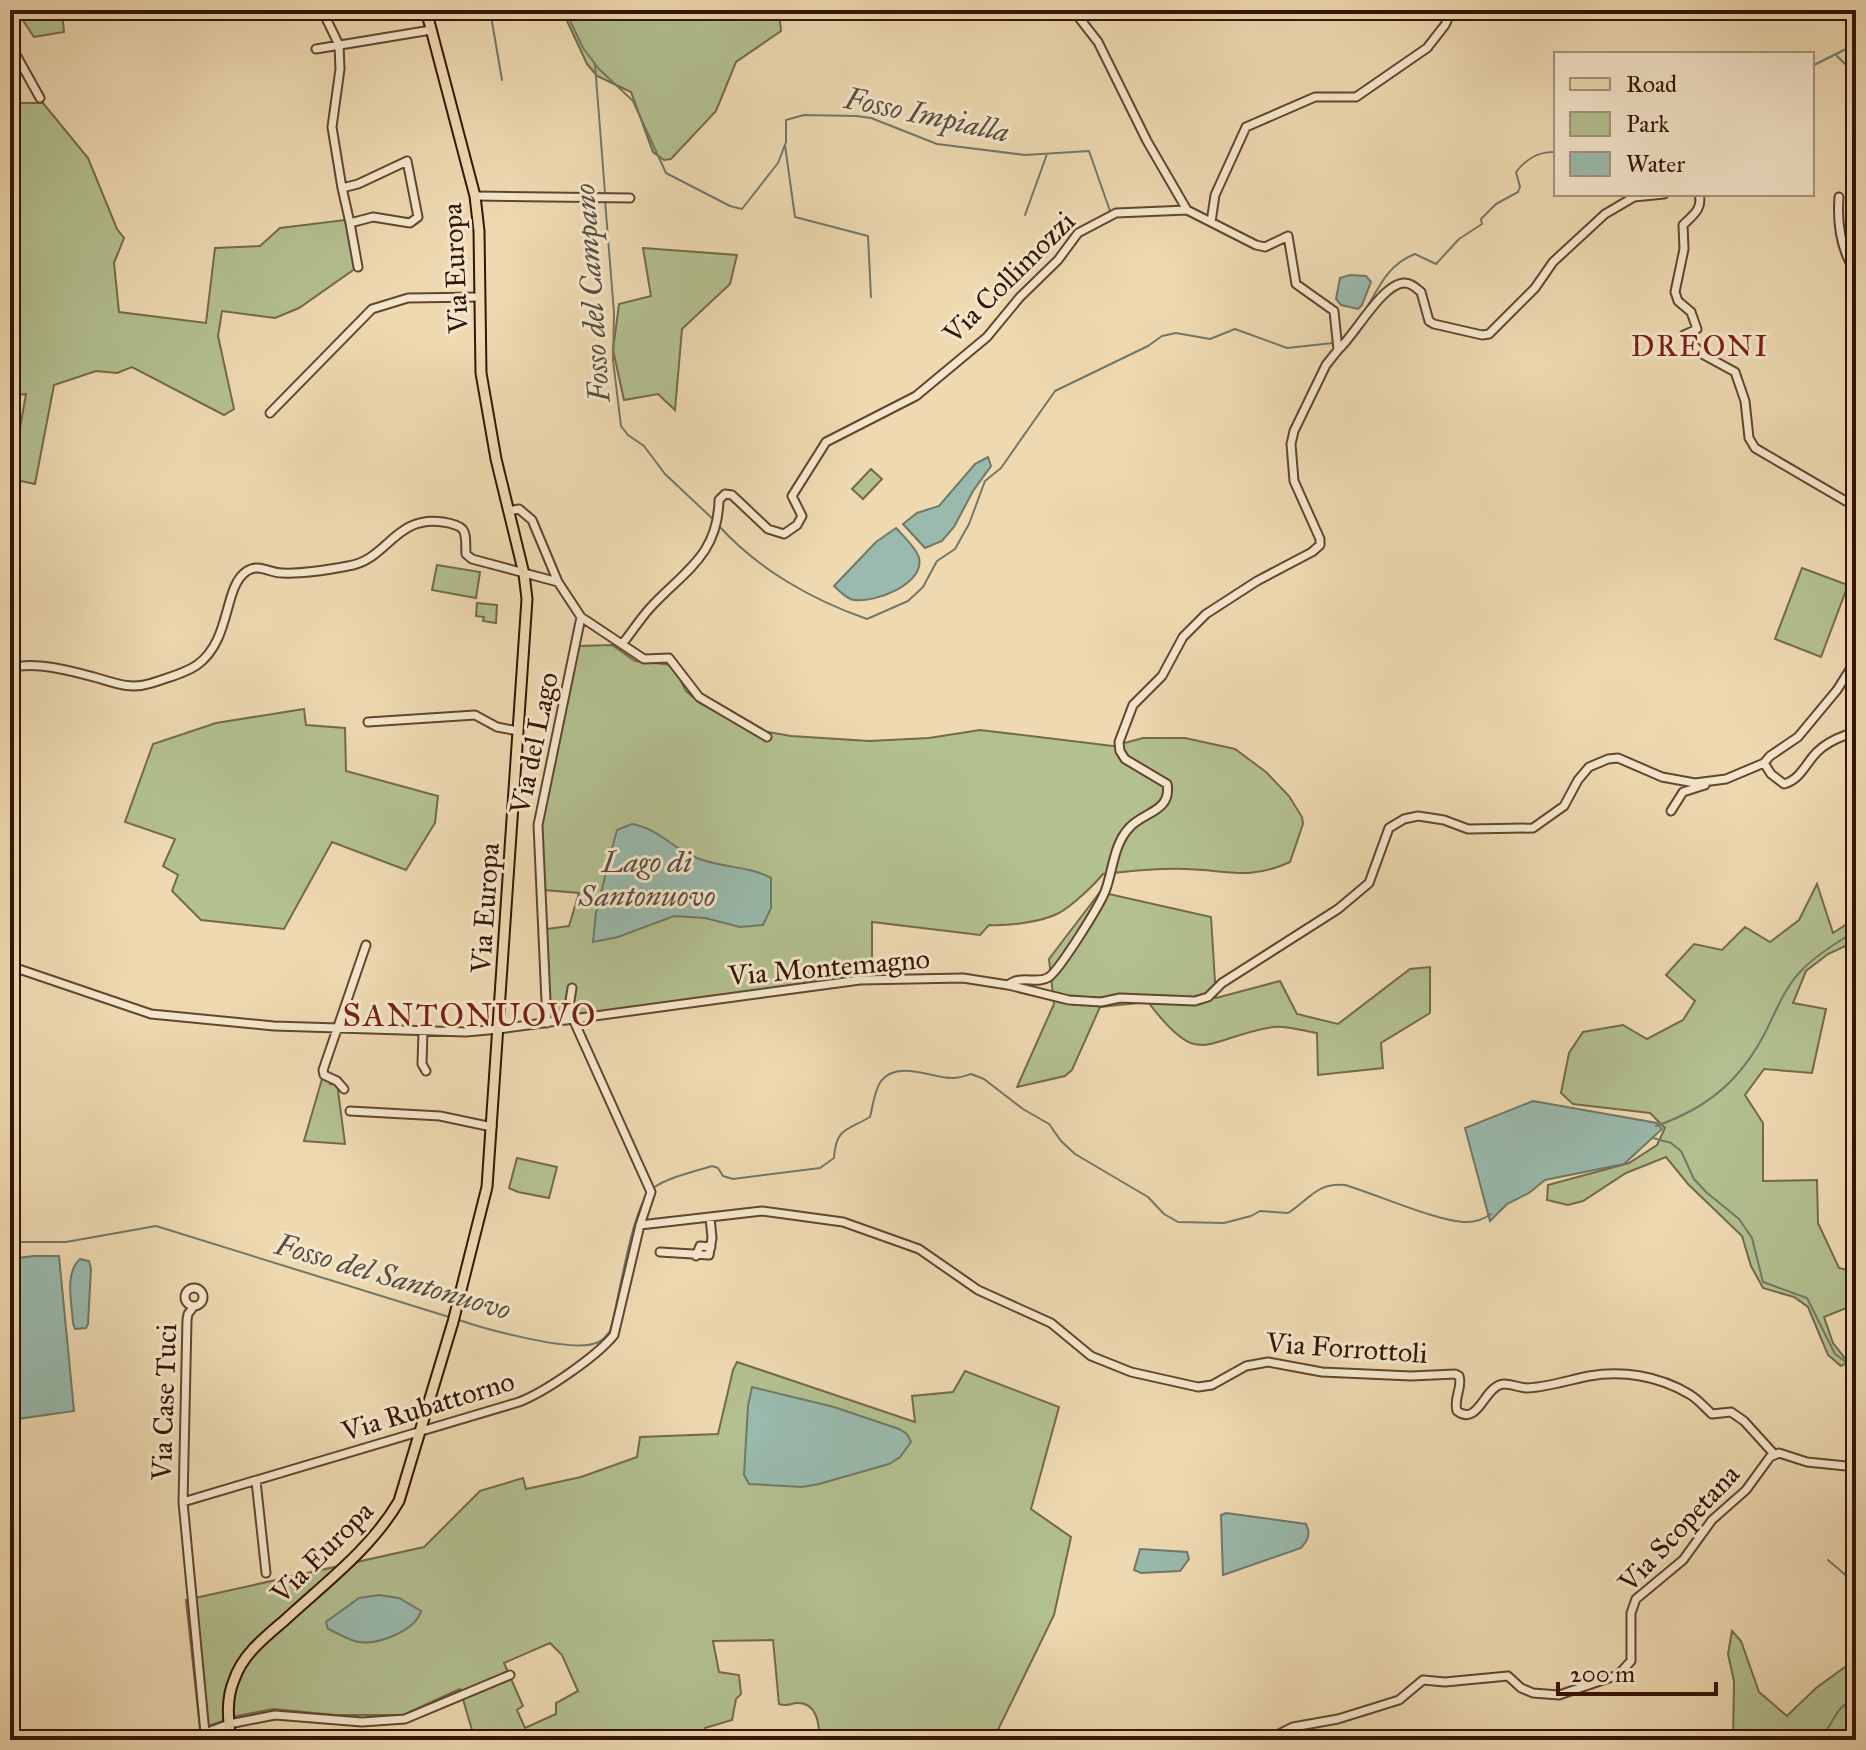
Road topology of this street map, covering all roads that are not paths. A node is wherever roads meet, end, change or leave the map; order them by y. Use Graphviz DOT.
graph roads {
  1 [pos="322,10"];
  2 [pos="426,10"];
  3 [pos="1073,10"];
  4 [pos="1452,10"];
  5 [pos="431,30"];
  6 [pos="10,44"];
  7 [pos="339,45"];
  8 [pos="316,49"];
  9 [pos="13,56"];
  10 [pos="40,98"];
  11 [pos="342,188"];
  12 [pos="475,196"];
  13 [pos="1644,196"];
  14 [pos="1700,196"];
  15 [pos="1839,197"];
  16 [pos="630,198"];
  17 [pos="1187,210"];
  18 [pos="1211,222"];
  19 [pos="350,223"];
  20 [pos="358,267"];
  21 [pos="1856,273"];
  22 [pos="480,297"];
  23 [pos="1338,350"];
  24 [pos="270,413"];
  25 [pos="1856,507"];
  26 [pos="508,511"];
  27 [pos="524,574"];
  28 [pos="558,582"];
  29 [pos="581,617"];
  30 [pos="623,643"];
  31 [pos="1856,660"];
  32 [pos="10,668"];
  33 [pos="368,722"];
  34 [pos="518,731"];
  35 [pos="767,737"];
  36 [pos="1856,739"];
  37 [pos="1764,763"];
  38 [pos="1726,779"];
  39 [pos="1671,811"];
  40 [pos="366,945"];
  41 [pos="10,966"];
  42 [pos="1008,985"];
  43 [pos="572,988"];
  44 [pos="570,1020"];
  45 [pos="547,1023"];
  46 [pos="336,1028"];
  47 [pos="499,1029"];
  48 [pos="423,1031"];
  49 [pos="426,1071"];
  50 [pos="344,1089"];
  51 [pos="350,1111"];
  52 [pos="492,1127"];
  53 [pos="710,1217"];
  54 [pos="640,1225"];
  55 [pos="660,1252"];
  56 [pos="194,1306"];
  57 [pos="421,1431"];
  58 [pos="1774,1454"];
  59 [pos="1856,1467"];
  60 [pos="256,1481"];
  61 [pos="183,1502"];
  62 [pos="266,1573"];
  63 [pos="510,1675"];
  64 [pos="229,1724"];
  65 [pos="204,1737"];
  66 [pos="231,1740"];
  67 [pos="1267,1740"];
  1 -- 7 [label="street"];
  2 -- 5 [label="main road, Via Europa"];
  3 -- 17 [label="street"];
  4 -- 18 [label="street"];
  5 -- 7 [label="street"];
  5 -- 12 [label="main road, Via Europa"];
  6 -- 9 [label="street"];
  7 -- 8 [label="street"];
  7 -- 11 [label="street"];
  9 -- 10 [label="street"];
  11 -- 19 [label="street"];
  11 -- 19 [label="street"];
  12 -- 16 [label="street"];
  12 -- 22 [label="main road, Via Europa"];
  13 -- 23 [label="street"];
  14 -- 25 [label="street"];
  15 -- 21 [label="street"];
  17 -- 18 [label="street"];
  17 -- 30 [label="street, Via Collimozzi"];
  18 -- 23 [label="street"];
  19 -- 20 [label="street"];
  22 -- 24 [label="street"];
  22 -- 26 [label="main road, Via Europa"];
  23 -- 42 [label="street"];
  26 -- 27 [label="main road, Via Europa"];
  26 -- 28 [label="street"];
  27 -- 28 [label="street"];
  27 -- 32 [label="street"];
  27 -- 34 [label="main road, Via Europa"];
  28 -- 29 [label="street"];
  29 -- 30 [label="street"];
  29 -- 45 [label="street, Via del Lago"];
  30 -- 35 [label="street"];
  31 -- 37 [label="street, Via Montemagno"];
  33 -- 34 [label="street"];
  34 -- 47 [label="main road, Via Europa"];
  36 -- 37 [label="street"];
  37 -- 38 [label="street, Via Montemagno"];
  38 -- 39 [label="street"];
  38 -- 42 [label="street, Via Montemagno"];
  40 -- 46 [label="street"];
  41 -- 46 [label="street, Via Montemagno"];
  42 -- 44 [label="street, Via Montemagno"];
  43 -- 44 [label="street"];
  44 -- 45 [label="street, Via Montemagno"];
  44 -- 54 [label="street, Via Rubattorno"];
  45 -- 47 [label="street, Via Montemagno"];
  46 -- 48 [label="street, Via Montemagno"];
  46 -- 50 [label="street"];
  47 -- 48 [label="street, Via Montemagno"];
  47 -- 52 [label="main road, Via Europa"];
  48 -- 49 [label="street"];
  51 -- 52 [label="street"];
  52 -- 57 [label="main road, Via Europa"];
  53 -- 54 [label="street, Via Forrottoli"];
  53 -- 55 [label="street"];
  53 -- 58 [label="street, Via Forrottoli"];
  54 -- 57 [label="street, Via Rubattorno"];
  56 -- 61 [label="street, Via Case Tuci"];
  57 -- 60 [label="street, Via Rubattorno"];
  57 -- 64 [label="main road, Via Europa"];
  58 -- 59 [label="street, Via Scopetana"];
  58 -- 67 [label="street, Via Scopetana"];
  60 -- 61 [label="street, Via Rubattorno"];
  60 -- 62 [label="street"];
  61 -- 65 [label="street"];
  63 -- 64 [label="street"];
  64 -- 65 [label="street"];
  64 -- 66 [label="main road, Via Europa"];
}
